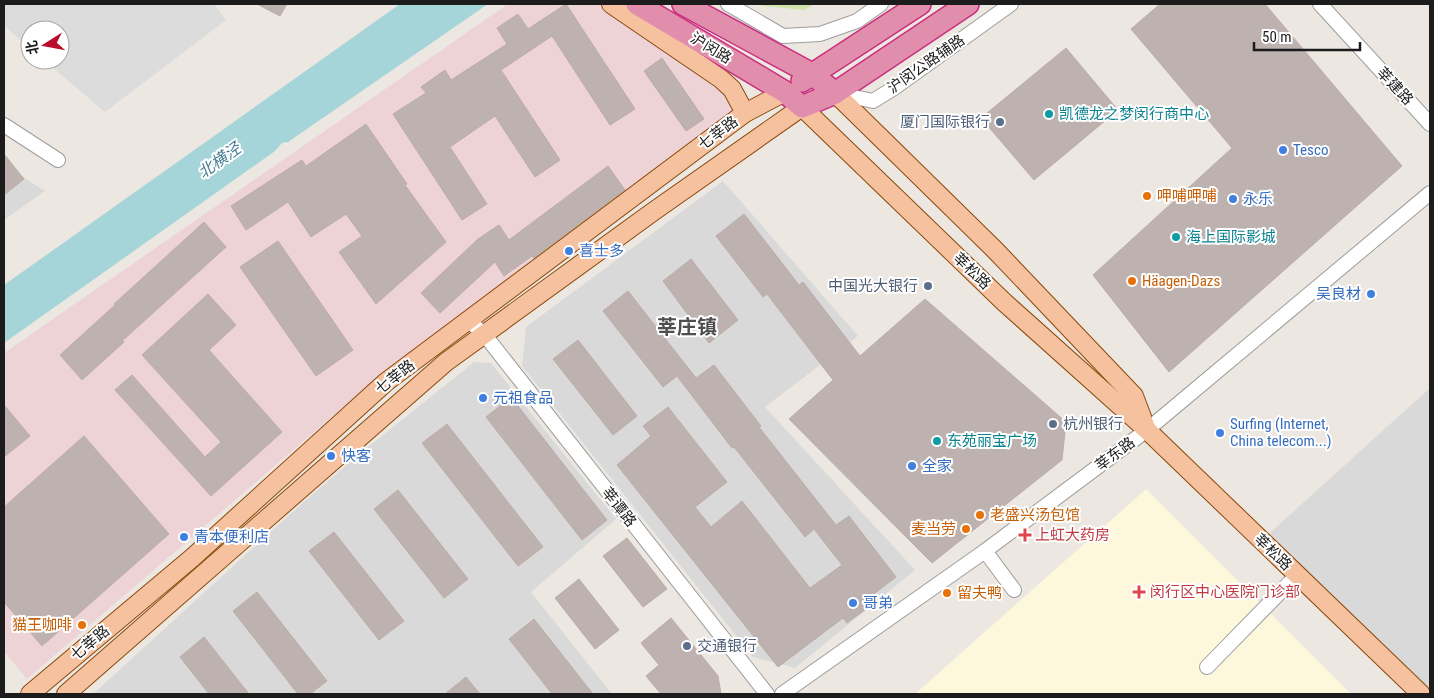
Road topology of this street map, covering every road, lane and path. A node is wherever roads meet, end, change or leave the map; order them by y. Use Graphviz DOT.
graph roads {
  1 [pos="611,4"];
  2 [pos="637,4"];
  3 [pos="683,4"];
  4 [pos="728,4"];
  5 [pos="881,4"];
  6 [pos="920,4"];
  7 [pos="968,4"];
  8 [pos="1011,4"];
  9 [pos="1320,4"];
  10 [pos="812,74"];
  11 [pos="785,92"];
  12 [pos="835,93"];
  13 [pos="802,107"];
  14 [pos="745,113"];
  15 [pos="1430,124"];
  16 [pos="4,125"];
  17 [pos="58,160"];
  18 [pos="1430,193"];
  19 [pos="469,321"];
  20 [pos="484,334"];
  21 [pos="1147,430"];
  22 [pos="985,551"];
  23 [pos="1297,575"];
  24 [pos="1014,590"];
  25 [pos="1207,667"];
  26 [pos="30,694"];
  27 [pos="66,694"];
  28 [pos="767,694"];
  29 [pos="782,694"];
  30 [pos="1421,694"];
  1 -- 14 [label="main road"];
  2 -- 11 [label="highway, 沪闵路"];
  3 -- 10 [label="highway, 沪闵路"];
  4 -- 5 [label="street"];
  6 -- 10 [label="highway"];
  7 -- 12 [label="highway"];
  8 -- 12 [label="street, 沪闵公路辅路"];
  9 -- 15 [label="street, 莘建路"];
  10 -- 11 [label="highway"];
  10 -- 12 [label="highway, 沪闵路"];
  11 -- 13 [label="highway, 沪闵路"];
  11 -- 14 [label="main road, 七莘路"];
  12 -- 13 [label="highway"];
  12 -- 21 [label="main road, 莘松路"];
  13 -- 20 [label="main road, 七莘路"];
  13 -- 21 [label="main road, 莘松路"];
  14 -- 19 [label="main road, 七莘路"];
  16 -- 17 [label="street"];
  18 -- 21 [label="street, 莘东路"];
  19 -- 20 [label="street, 莘谭路"];
  19 -- 26 [label="main road, 七莘路"];
  20 -- 27 [label="main road, 七莘路"];
  20 -- 28 [label="street, 莘谭路"];
  21 -- 22 [label="street, 莘东路"];
  21 -- 23 [label="main road, 莘松路"];
  22 -- 24 [label="street"];
  22 -- 29 [label="street, 莘东路"];
  23 -- 25 [label="street"];
  23 -- 30 [label="main road, 莘松路"];
}
